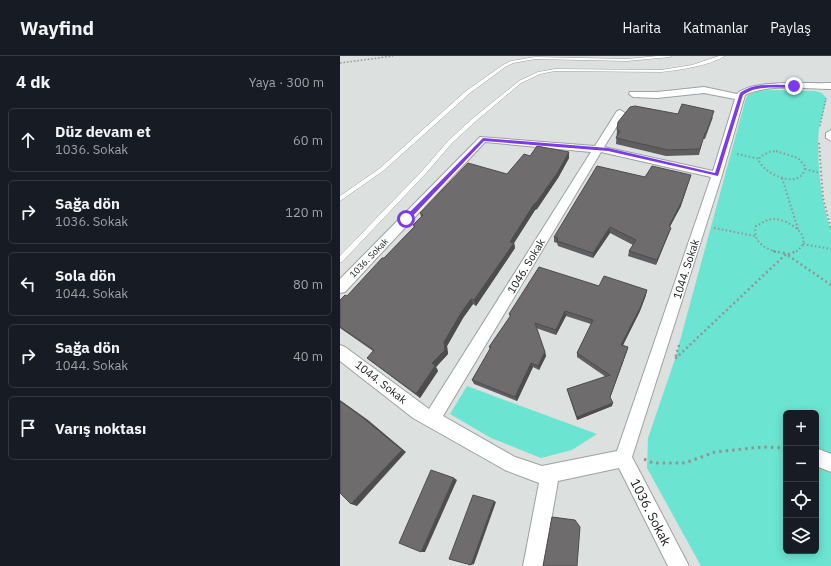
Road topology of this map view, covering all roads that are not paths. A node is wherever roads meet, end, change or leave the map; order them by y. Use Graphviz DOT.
graph roads {
  1 [pos="670,56"];
  2 [pos="723,56"];
  3 [pos="831,86"];
  4 [pos="633,94"];
  5 [pos="740,97"];
  6 [pos="620,113"];
  7 [pos="831,133"];
  8 [pos="831,138"];
  9 [pos="597,148"];
  10 [pos="717,175"];
  11 [pos="340,199"];
  12 [pos="340,260"];
  13 [pos="340,288"];
  14 [pos="340,352"];
  15 [pos="432,419"];
  16 [pos="625,454"];
  17 [pos="819,458"];
  18 [pos="831,463"];
  19 [pos="550,473"];
  20 [pos="533,566"];
  21 [pos="679,566"];
  1 -- 11 [label="lane"];
  2 -- 12 [label="lane"];
  3 -- 5 [label="street"];
  4 -- 5 [label="street"];
  5 -- 10 [label="street, 1044. Sokak"];
  6 -- 9 [label="street, 1046. Sokak"];
  7 -- 8 [label="street"];
  9 -- 10 [label="street, 1036. Sokak"];
  9 -- 13 [label="street, 1036. Sokak"];
  9 -- 15 [label="street, 1046. Sokak"];
  10 -- 16 [label="street, 1044. Sokak"];
  14 -- 15 [label="street, 1044. Sokak"];
  15 -- 19 [label="street, 1044. Sokak"];
  16 -- 19 [label="street, 1044. Sokak"];
  16 -- 21 [label="street, 1036. Sokak"];
  17 -- 18 [label="street"];
  19 -- 20 [label="street"];
}
